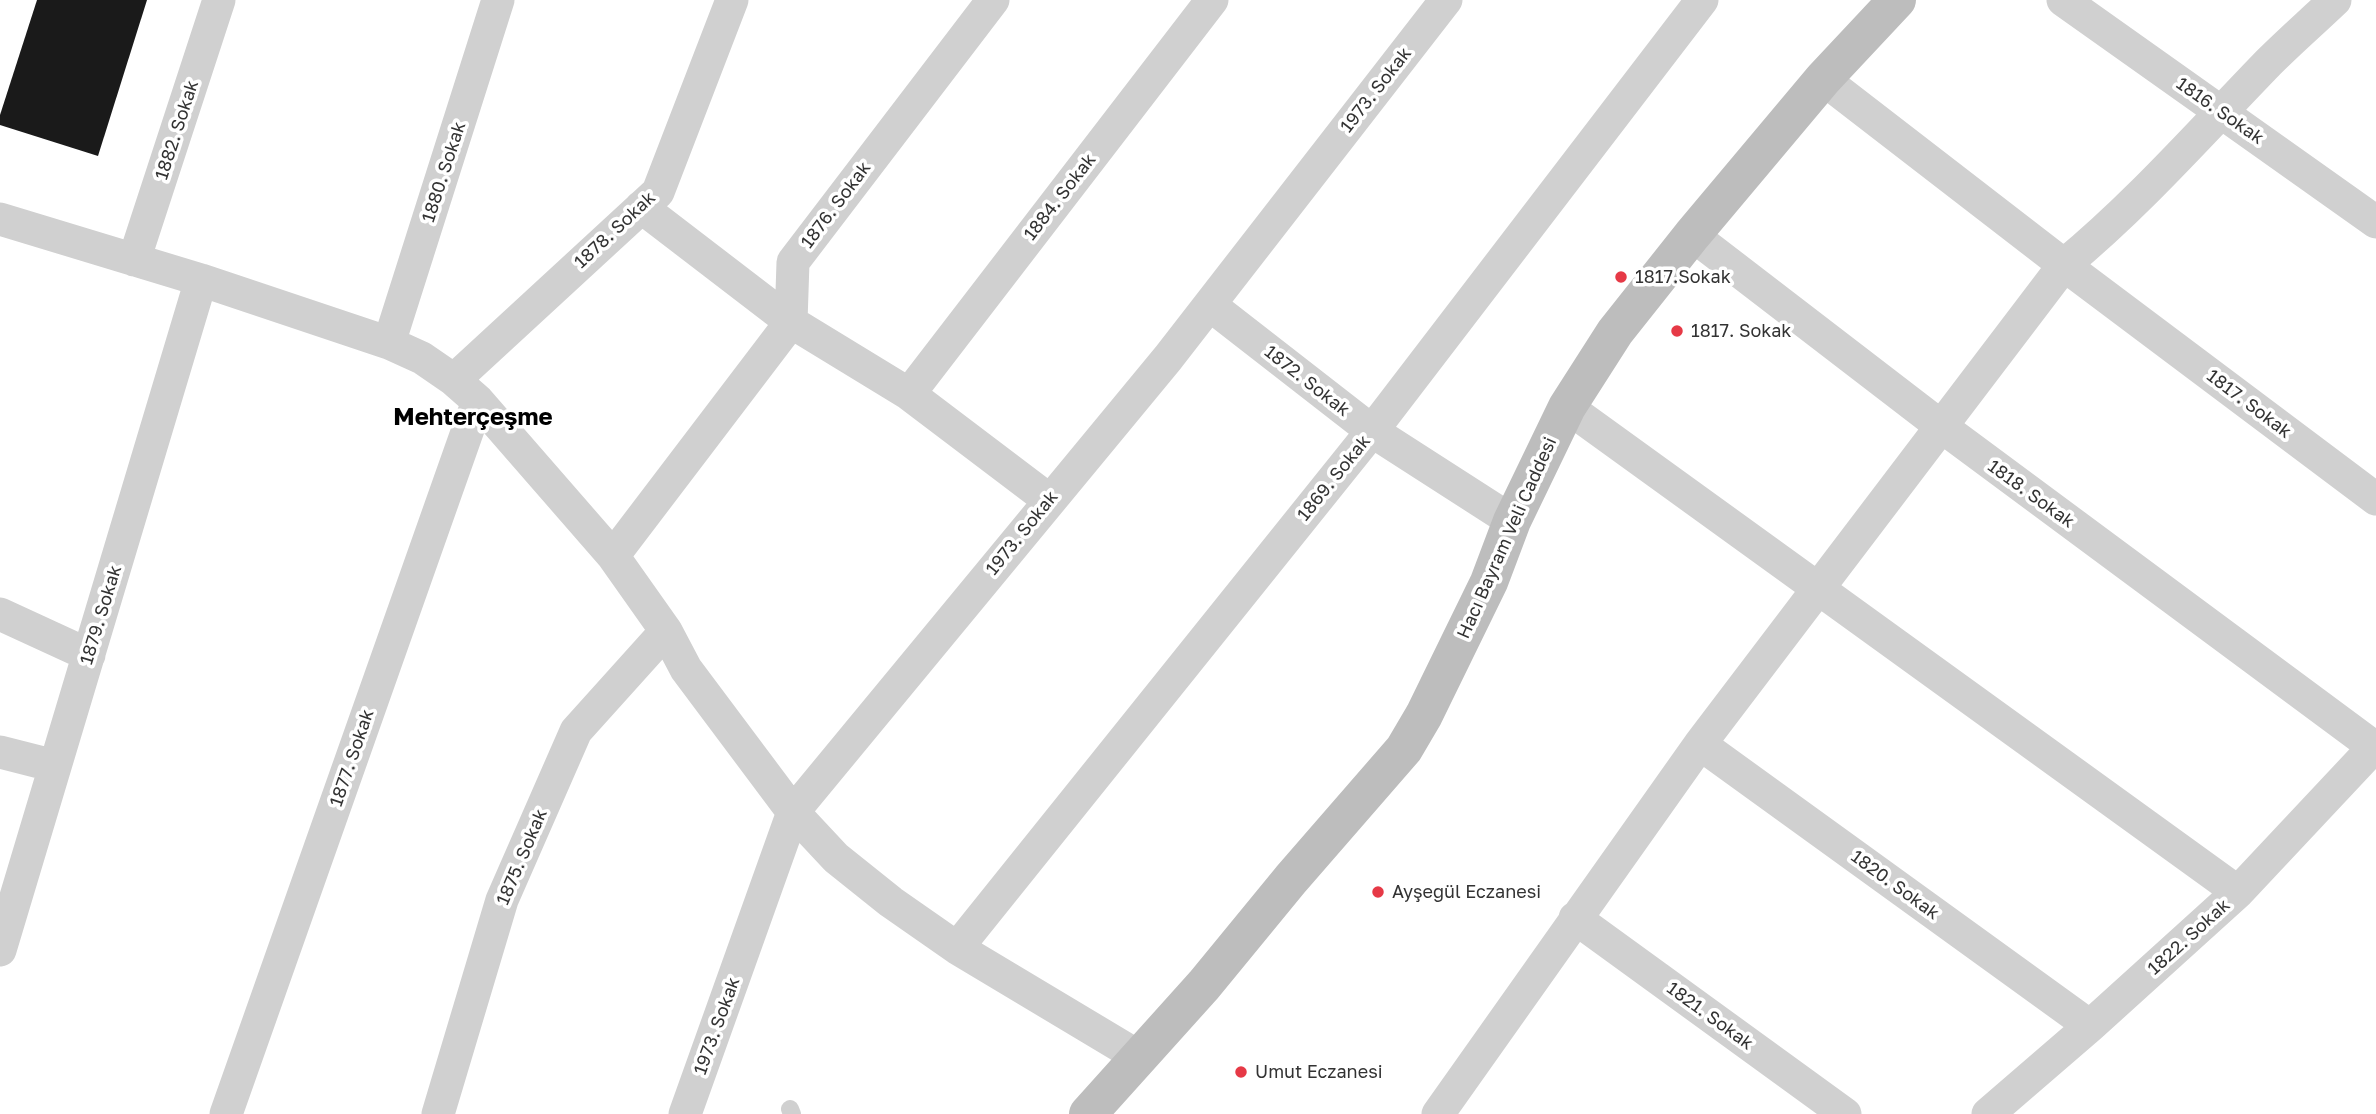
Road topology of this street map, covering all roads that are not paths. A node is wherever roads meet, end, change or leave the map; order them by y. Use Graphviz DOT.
graph roads {
  1 [pos="219,0"];
  2 [pos="498,0"];
  3 [pos="732,0"];
  4 [pos="993,0"];
  5 [pos="1212,0"];
  6 [pos="1446,0"];
  7 [pos="1702,0"];
  8 [pos="1897,0"];
  9 [pos="2063,0"];
  10 [pos="2335,0"];
  11 [pos="1823,79"];
  12 [pos="2222,112"];
  13 [pos="641,207"];
  14 [pos="0,219"];
  15 [pos="2376,222"];
  16 [pos="1692,235"];
  17 [pos="134,260"];
  18 [pos="2064,265"];
  19 [pos="201,280"];
  20 [pos="1210,305"];
  21 [pos="791,322"];
  22 [pos="389,343"];
  23 [pos="466,390"];
  24 [pos="909,394"];
  25 [pos="1567,407"];
  26 [pos="1942,428"];
  27 [pos="1372,431"];
  28 [pos="2376,499"];
  29 [pos="1049,500"];
  30 [pos="1512,521"];
  31 [pos="613,555"];
  32 [pos="1818,589"];
  33 [pos="0,614"];
  34 [pos="666,631"];
  35 [pos="89,655"];
  36 [pos="1700,744"];
  37 [pos="2375,746"];
  38 [pos="0,752"];
  39 [pos="55,766"];
  40 [pos="793,812"];
  41 [pos="2238,892"];
  42 [pos="1575,918"];
  43 [pos="1,944"];
  44 [pos="957,948"];
  45 [pos="2090,1026"];
  46 [pos="1126,1083"];
  47 [pos="226,1114"];
  48 [pos="438,1114"];
  49 [pos="685,1114"];
  50 [pos="1088,1114"];
  51 [pos="1438,1114"];
  52 [pos="1845,1114"];
  53 [pos="1988,1114"];
  1 -- 17 [label="street, 1882. Sokak"];
  2 -- 22 [label="street, 1880. Sokak"];
  3 -- 13 [label="street, 1878. Sokak"];
  4 -- 21 [label="street, 1876. Sokak"];
  5 -- 24 [label="street, 1884. Sokak"];
  6 -- 20 [label="street, 1973. Sokak"];
  7 -- 27 [label="street, 1869. Sokak"];
  8 -- 11 [label="main road, Hacı Bayram Veli Caddesi"];
  9 -- 12 [label="street, 1816. Sokak"];
  10 -- 12 [label="street"];
  11 -- 16 [label="main road, Hacı Bayram Veli Caddesi"];
  11 -- 18 [label="street, 1817. Sokak"];
  12 -- 15 [label="street, 1816. Sokak"];
  12 -- 18 [label="street"];
  13 -- 21 [label="street"];
  13 -- 23 [label="street, 1878. Sokak"];
  14 -- 17 [label="street"];
  16 -- 25 [label="main road, Hacı Bayram Veli Caddesi"];
  16 -- 26 [label="street, 1818. Sokak"];
  17 -- 19 [label="street"];
  18 -- 26 [label="street"];
  18 -- 28 [label="street, 1817. Sokak"];
  19 -- 22 [label="street"];
  19 -- 35 [label="street, 1879. Sokak"];
  20 -- 27 [label="street, 1872. Sokak"];
  20 -- 29 [label="street, 1973. Sokak"];
  21 -- 24 [label="street"];
  21 -- 31 [label="street"];
  22 -- 23 [label="street"];
  23 -- 31 [label="street"];
  23 -- 47 [label="street, 1877. Sokak"];
  24 -- 29 [label="street"];
  25 -- 30 [label="main road, Hacı Bayram Veli Caddesi"];
  25 -- 32 [label="street"];
  26 -- 32 [label="street"];
  26 -- 37 [label="street, 1818. Sokak"];
  27 -- 30 [label="street, 1872. Sokak"];
  27 -- 44 [label="street, 1869. Sokak"];
  29 -- 40 [label="street, 1973. Sokak"];
  30 -- 46 [label="main road, Hacı Bayram Veli Caddesi"];
  31 -- 34 [label="street"];
  32 -- 36 [label="street"];
  32 -- 41 [label="street"];
  33 -- 35 [label="street"];
  34 -- 40 [label="street"];
  34 -- 48 [label="street, 1875. Sokak"];
  35 -- 39 [label="street, 1879. Sokak"];
  36 -- 42 [label="street"];
  36 -- 45 [label="street, 1820. Sokak"];
  37 -- 41 [label="street, 1822. Sokak"];
  38 -- 39 [label="street"];
  39 -- 43 [label="street, 1879. Sokak"];
  40 -- 44 [label="street"];
  40 -- 49 [label="street, 1973. Sokak"];
  41 -- 45 [label="street, 1822. Sokak"];
  42 -- 51 [label="street"];
  42 -- 52 [label="street, 1821. Sokak"];
  44 -- 46 [label="street"];
  45 -- 53 [label="street, 1822. Sokak"];
  46 -- 50 [label="main road, Hacı Bayram Veli Caddesi"];
}
